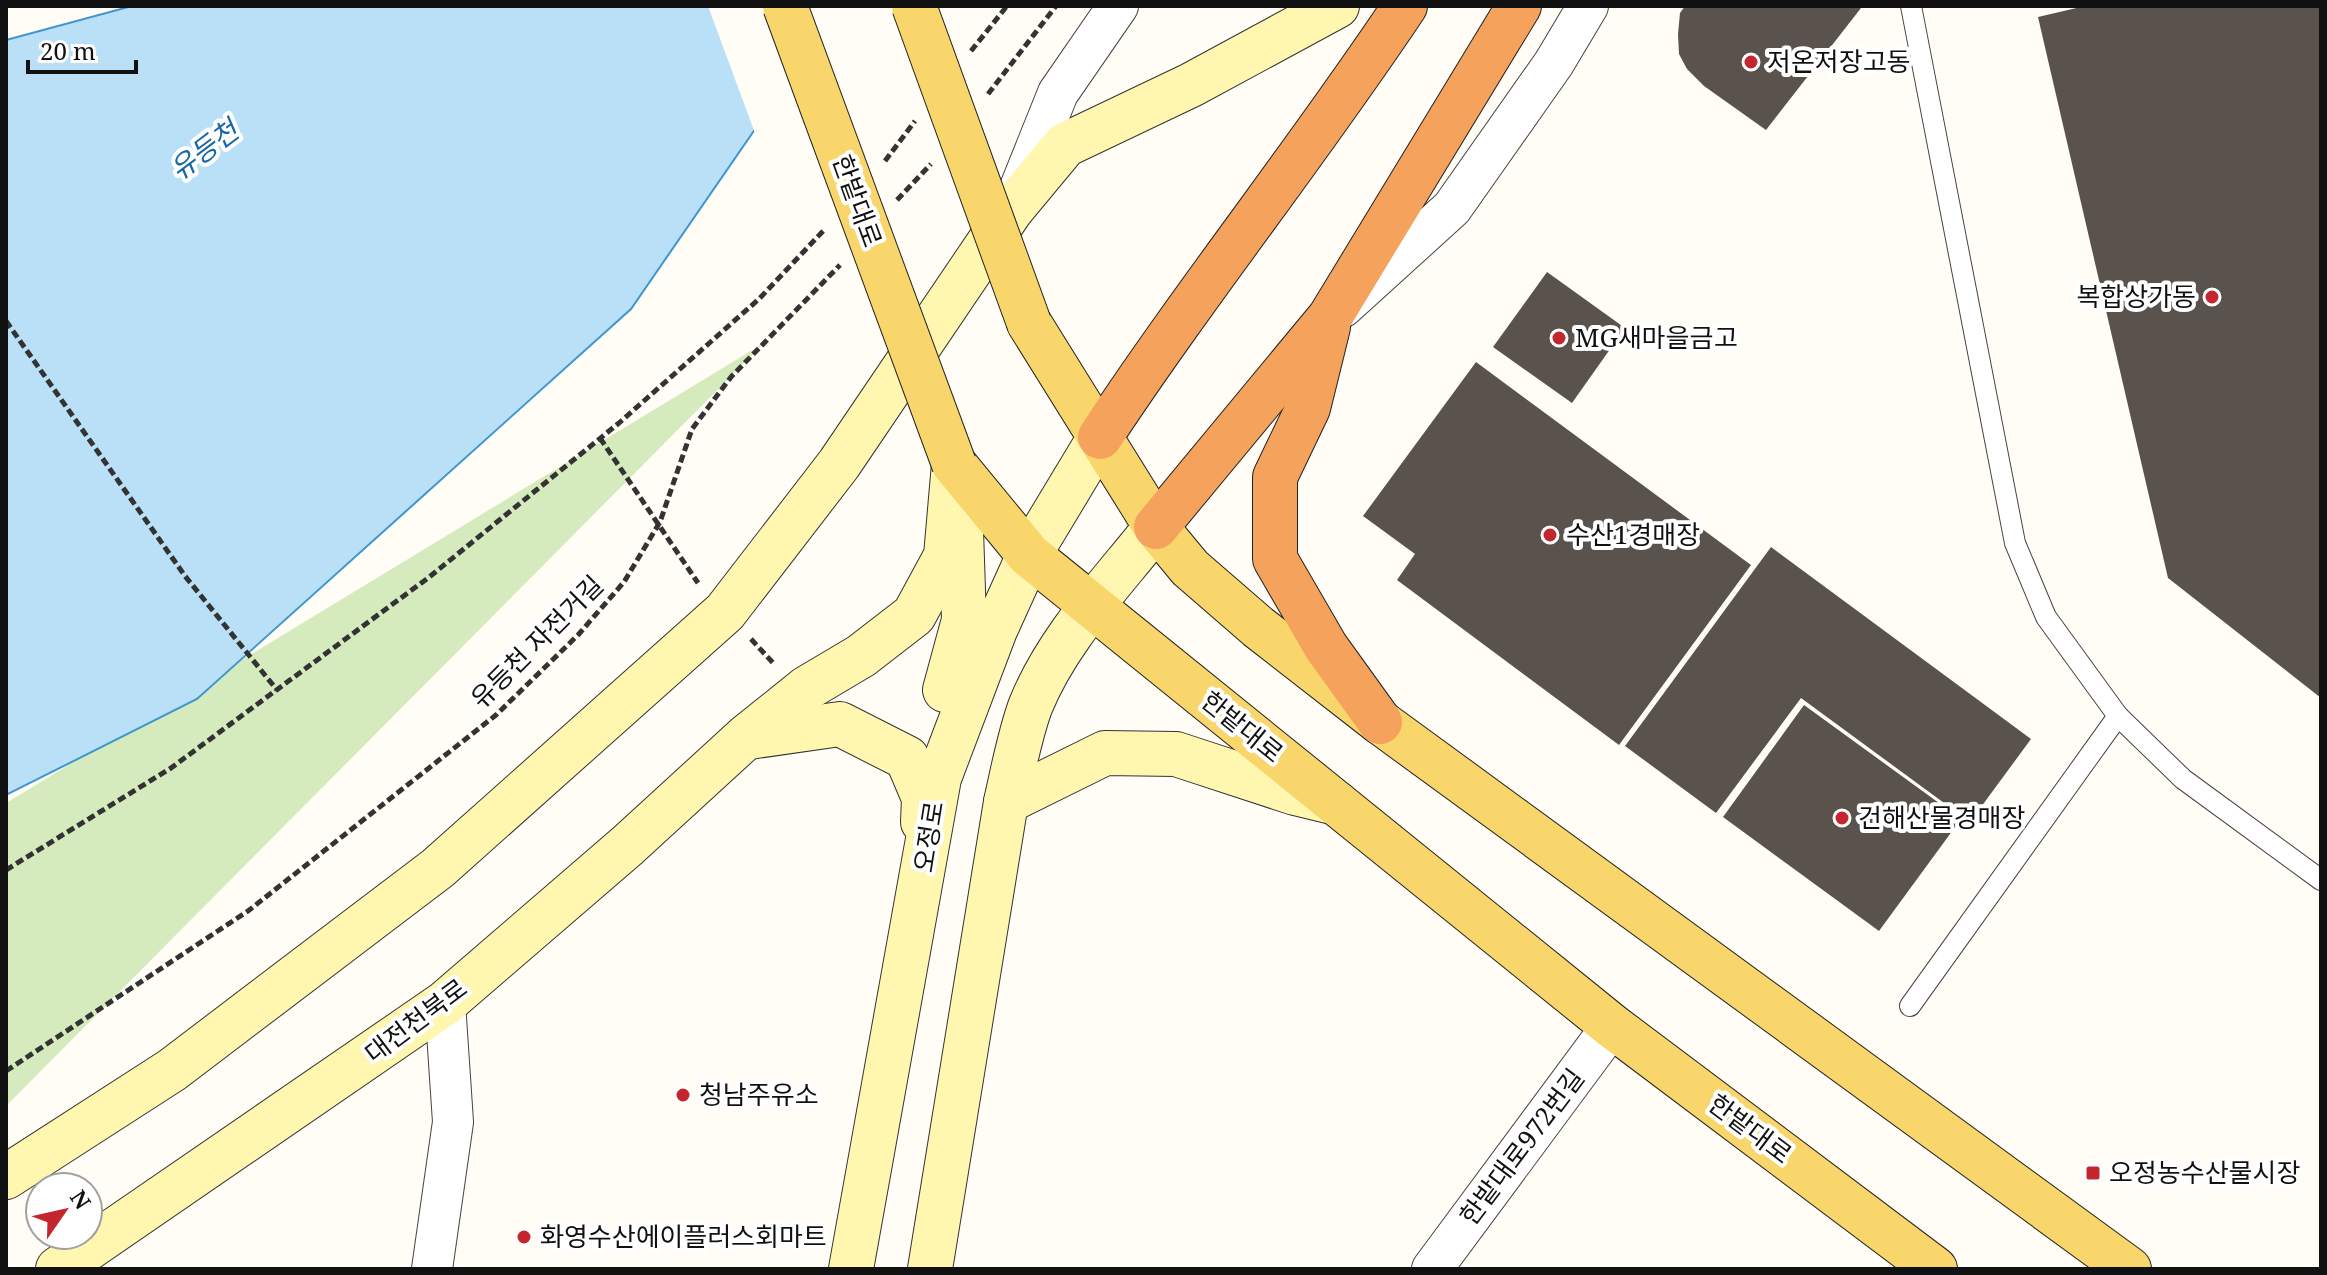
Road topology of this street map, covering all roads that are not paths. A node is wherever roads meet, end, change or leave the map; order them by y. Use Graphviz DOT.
graph roads {
  1 [pos="785,6"];
  2 [pos="914,6"];
  3 [pos="1118,6"];
  4 [pos="1337,6"];
  5 [pos="1405,6"];
  6 [pos="1519,6"];
  7 [pos="1588,6"];
  8 [pos="1911,6"];
  9 [pos="1011,210"];
  10 [pos="1330,317"];
  11 [pos="1100,437"];
  12 [pos="954,464"];
  13 [pos="1156,527"];
  14 [pos="1029,555"];
  15 [pos="1094,606"];
  16 [pos="2118,716"];
  17 [pos="1380,722"];
  18 [pos="746,737"];
  19 [pos="939,778"];
  20 [pos="1006,802"];
  21 [pos="1336,803"];
  22 [pos="2321,880"];
  23 [pos="921,890"];
  24 [pos="445,1003"];
  25 [pos="1910,1006"];
  26 [pos="1612,1026"];
  27 [pos="6,1177"];
  28 [pos="853,1266"];
  29 [pos="58,1269"];
  30 [pos="432,1269"];
  31 [pos="930,1269"];
  32 [pos="1432,1269"];
  33 [pos="1935,1269"];
  34 [pos="2129,1269"];
  1 -- 12 [label="main road, 한밭대로, bridge"];
  2 -- 11 [label="main road, bridge"];
  3 -- 9 [label="street"];
  4 -- 9 [label="main road"];
  5 -- 11 [label="highway"];
  6 -- 10 [label="highway"];
  7 -- 10 [label="street"];
  8 -- 16 [label="lane"];
  9 -- 27 [label="main road"];
  10 -- 13 [label="highway"];
  10 -- 17 [label="highway"];
  11 -- 13 [label="main road"];
  11 -- 14 [label="main road, 오정로"];
  12 -- 14 [label="main road, 한밭대로"];
  12 -- 18 [label="main road, 대전천북로"];
  12 -- 19 [label="main road"];
  13 -- 15 [label="main road"];
  13 -- 17 [label="main road"];
  14 -- 15 [label="main road, 한밭대로"];
  14 -- 19 [label="main road, 오정로"];
  15 -- 20 [label="main road"];
  15 -- 21 [label="main road, 한밭대로"];
  16 -- 22 [label="lane"];
  16 -- 25 [label="lane"];
  17 -- 34 [label="main road"];
  18 -- 23 [label="main road"];
  18 -- 24 [label="main road, 대전천북로"];
  19 -- 23 [label="main road, 오정로"];
  20 -- 21 [label="main road"];
  20 -- 31 [label="main road"];
  21 -- 26 [label="main road, 한밭대로"];
  23 -- 28 [label="main road, 오정로"];
  24 -- 29 [label="main road, 대전천북로"];
  24 -- 30 [label="street"];
  26 -- 32 [label="street, 한밭대로972번길"];
  26 -- 33 [label="main road, 한밭대로"];
}
